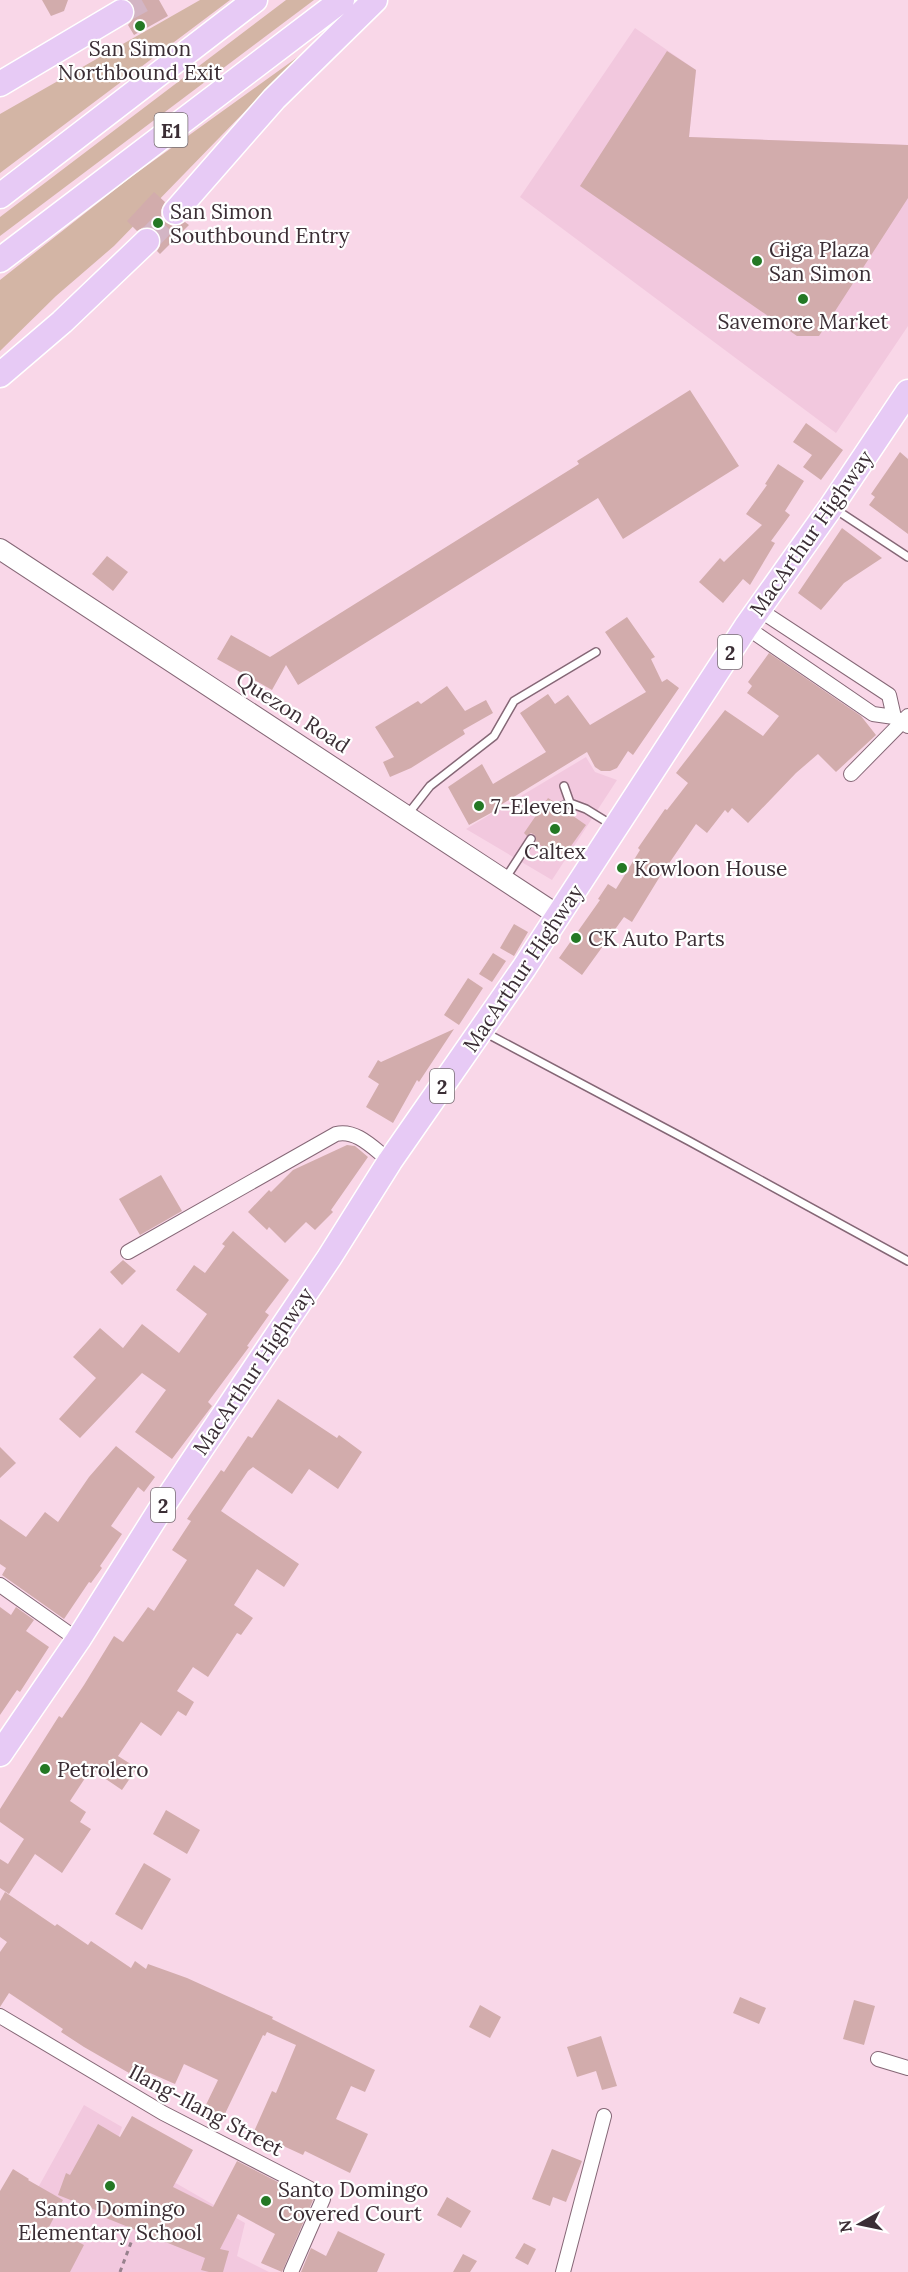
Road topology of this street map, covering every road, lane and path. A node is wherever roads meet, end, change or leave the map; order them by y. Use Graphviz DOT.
graph roads {
  1 [pos="255,0"];
  2 [pos="342,0"];
  3 [pos="375,0"];
  4 [pos="120,12"];
  5 [pos="0,84"];
  6 [pos="0,196"];
  7 [pos="175,212"];
  8 [pos="147,241"];
  9 [pos="0,260"];
  10 [pos="0,375"];
  11 [pos="908,392"];
  12 [pos="831,507"];
  13 [pos="0,549"];
  14 [pos="908,557"];
  15 [pos="752,618"];
  16 [pos="818,648"];
  17 [pos="596,652"];
  18 [pos="806,668"];
  19 [pos="852,670"];
  20 [pos="837,689"];
  21 [pos="903,720"];
  22 [pos="851,774"];
  23 [pos="564,786"];
  24 [pos="570,803"];
  25 [pos="560,807"];
  26 [pos="406,816"];
  27 [pos="617,828"];
  28 [pos="531,839"];
  29 [pos="504,880"];
  30 [pos="559,916"];
  31 [pos="482,1031"];
  32 [pos="390,1161"];
  33 [pos="128,1252"];
  34 [pos="908,1261"];
  35 [pos="0,1585"];
  36 [pos="78,1640"];
  37 [pos="0,1754"];
  38 [pos="0,2016"];
  39 [pos="878,2059"];
  40 [pos="908,2068"];
  41 [pos="604,2116"];
  42 [pos="132,2241"];
  43 [pos="120,2272"];
  44 [pos="291,2272"];
  45 [pos="562,2272"];
  1 -- 6 [label="highway, E1"];
  2 -- 9 [label="highway, E1"];
  3 -- 7 [label="highway"];
  4 -- 5 [label="highway"];
  8 -- 10 [label="highway"];
  11 -- 12 [label="highway, MacArthur Highway / 2"];
  12 -- 14 [label="lane"];
  12 -- 15 [label="highway, MacArthur Highway / 2"];
  13 -- 26 [label="main road, Quezon Road"];
  15 -- 16 [label="street"];
  15 -- 18 [label="street"];
  15 -- 27 [label="highway, MacArthur Highway / 2"];
  16 -- 18 [label="street"];
  16 -- 19 [label="street"];
  17 -- 26 [label="lane"];
  18 -- 20 [label="street"];
  19 -- 20 [label="street"];
  19 -- 21 [label="street"];
  20 -- 21 [label="street"];
  21 -- 22 [label="street"];
  23 -- 24 [label="lane"];
  24 -- 25 [label="lane"];
  24 -- 27 [label="lane"];
  26 -- 29 [label="main road, Quezon Road"];
  27 -- 30 [label="highway, MacArthur Highway / 2"];
  28 -- 29 [label="lane"];
  29 -- 30 [label="main road, Quezon Road"];
  30 -- 31 [label="highway, MacArthur Highway / 2"];
  31 -- 32 [label="highway, MacArthur Highway / 2"];
  31 -- 34 [label="lane"];
  32 -- 33 [label="street"];
  32 -- 36 [label="highway, MacArthur Highway / 2"];
  35 -- 36 [label="street"];
  36 -- 37 [label="highway, MacArthur Highway / 2"];
  38 -- 44 [label="street, Ilang-Ilang Street"];
  39 -- 40 [label="street"];
  41 -- 45 [label="street"];
  42 -- 43 [label="path"];
}
